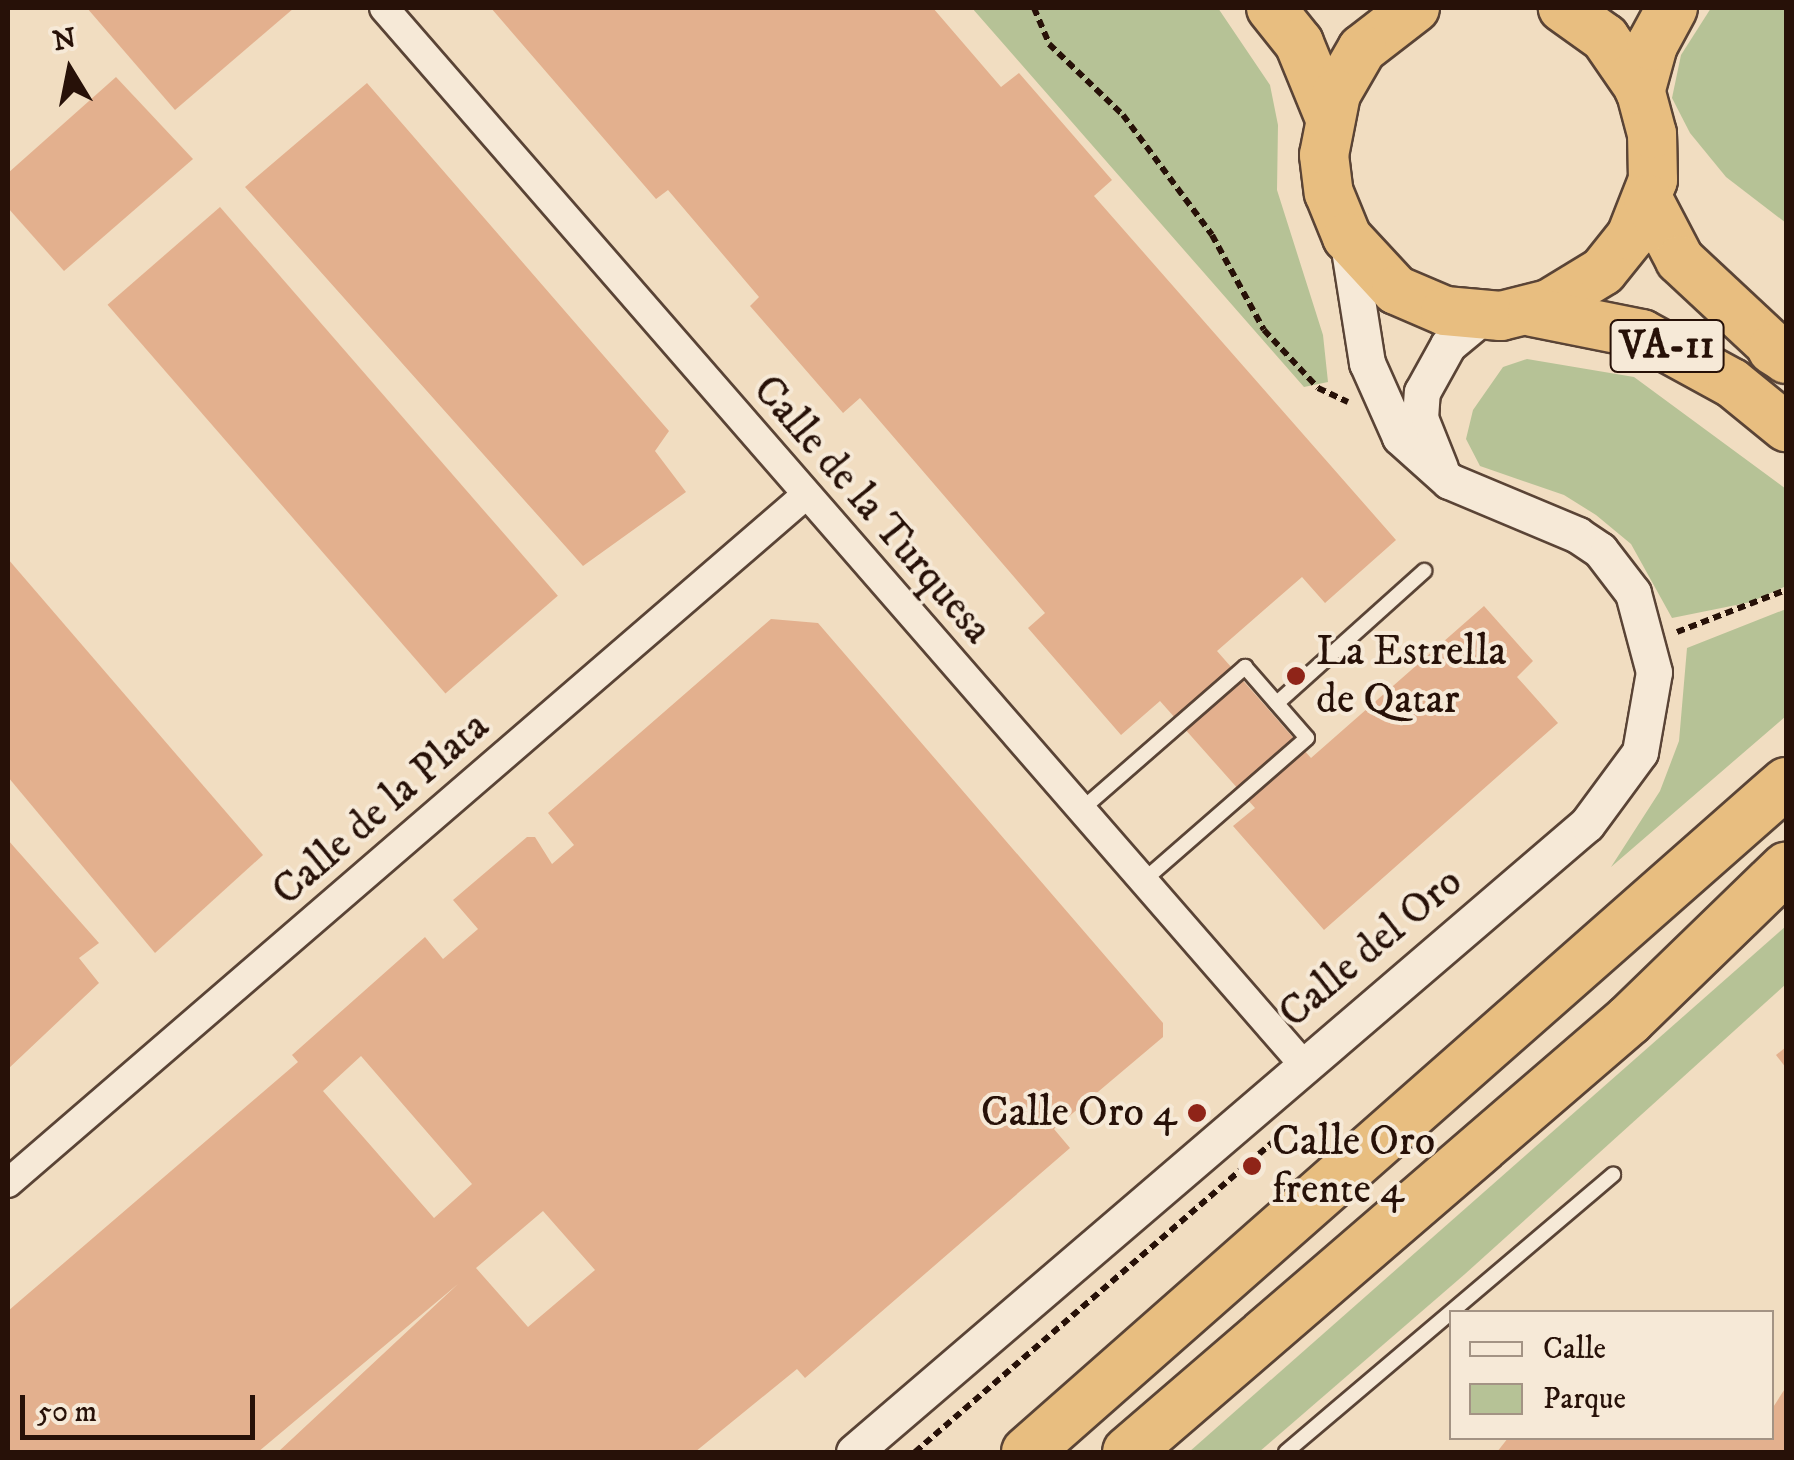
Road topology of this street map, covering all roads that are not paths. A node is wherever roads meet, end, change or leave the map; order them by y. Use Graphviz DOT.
graph roads {
  1 [pos="384,8"];
  2 [pos="1271,8"];
  3 [pos="1415,8"];
  4 [pos="1563,8"];
  5 [pos="1672,8"];
  6 [pos="1640,89"];
  7 [pos="1329,116"];
  8 [pos="1648,199"];
  9 [pos="1347,237"];
  10 [pos="1506,314"];
  11 [pos="1782,355"];
  12 [pos="1786,427"];
  13 [pos="1449,481"];
  14 [pos="806,494"];
  15 [pos="1424,571"];
  16 [pos="1277,703"];
  17 [pos="1786,782"];
  18 [pos="1081,810"];
  19 [pos="1786,868"];
  20 [pos="1143,881"];
  21 [pos="1303,1064"];
  22 [pos="1613,1175"];
  23 [pos="8,1183"];
  24 [pos="1454,1310"];
  25 [pos="1449,1314"];
  26 [pos="854,1452"];
  27 [pos="1027,1452"];
  28 [pos="1128,1452"];
  29 [pos="1286,1452"];
  1 -- 14 [label="street, Calle de la Turquesa"];
  2 -- 7 [label="highway, VA-11"];
  3 -- 7 [label="highway, VA-11"];
  4 -- 6 [label="highway, VA-11"];
  5 -- 6 [label="highway"];
  6 -- 8 [label="highway, VA-11"];
  7 -- 9 [label="highway, VA-11"];
  8 -- 10 [label="highway, VA-11"];
  8 -- 11 [label="highway, VA-11"];
  9 -- 10 [label="highway, VA-11"];
  9 -- 13 [label="street, Calle del Oro"];
  10 -- 12 [label="highway, VA-11"];
  10 -- 13 [label="street"];
  13 -- 21 [label="street, Calle del Oro"];
  14 -- 18 [label="street, Calle de la Turquesa"];
  14 -- 23 [label="street, Calle de la Plata"];
  15 -- 16 [label="lane"];
  16 -- 18 [label="lane"];
  16 -- 20 [label="lane"];
  17 -- 27 [label="highway"];
  18 -- 20 [label="street, Calle de la Turquesa"];
  19 -- 28 [label="highway"];
  20 -- 21 [label="street, Calle de la Turquesa"];
  21 -- 26 [label="street, Calle del Oro"];
  22 -- 24 [label="lane"];
  25 -- 29 [label="lane"];
}
